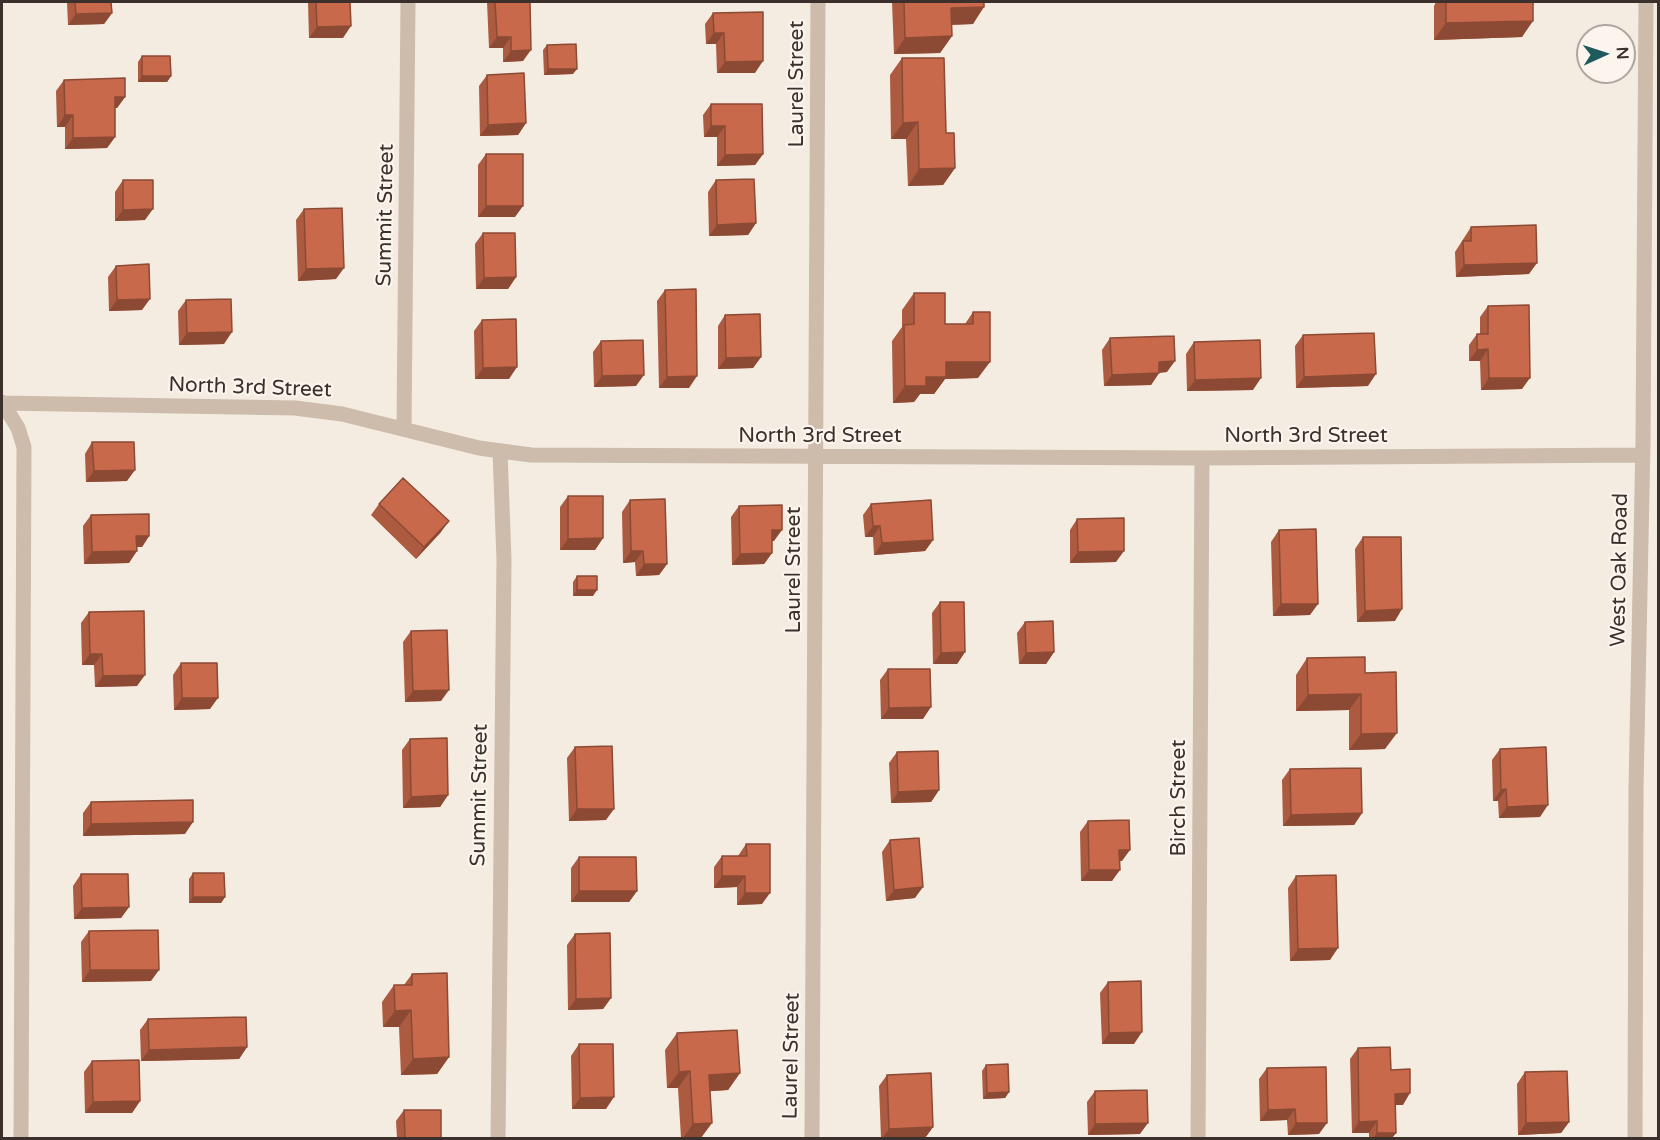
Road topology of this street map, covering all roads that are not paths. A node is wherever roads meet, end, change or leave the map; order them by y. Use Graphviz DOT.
graph roads {
  1 [pos="408,2"];
  2 [pos="818,2"];
  3 [pos="1646,2"];
  4 [pos="2,402"];
  5 [pos="404,428"];
  6 [pos="500,451"];
  7 [pos="1643,455"];
  8 [pos="815,457"];
  9 [pos="1202,458"];
  10 [pos="21,1138"];
  11 [pos="498,1138"];
  12 [pos="812,1138"];
  13 [pos="1198,1138"];
  14 [pos="1635,1138"];
  1 -- 5 [label="street, Summit Street"];
  2 -- 8 [label="street, Laurel Street"];
  3 -- 7 [label="street, West Oak Road"];
  4 -- 5 [label="street, North 3rd Street"];
  4 -- 10 [label="street"];
  5 -- 6 [label="street, North 3rd Street"];
  6 -- 8 [label="street, North 3rd Street"];
  6 -- 11 [label="street, Summit Street"];
  7 -- 9 [label="street, North 3rd Street"];
  7 -- 14 [label="street, West Oak Road"];
  8 -- 9 [label="street, North 3rd Street"];
  8 -- 12 [label="street, Laurel Street"];
  9 -- 13 [label="street, Birch Street"];
}
